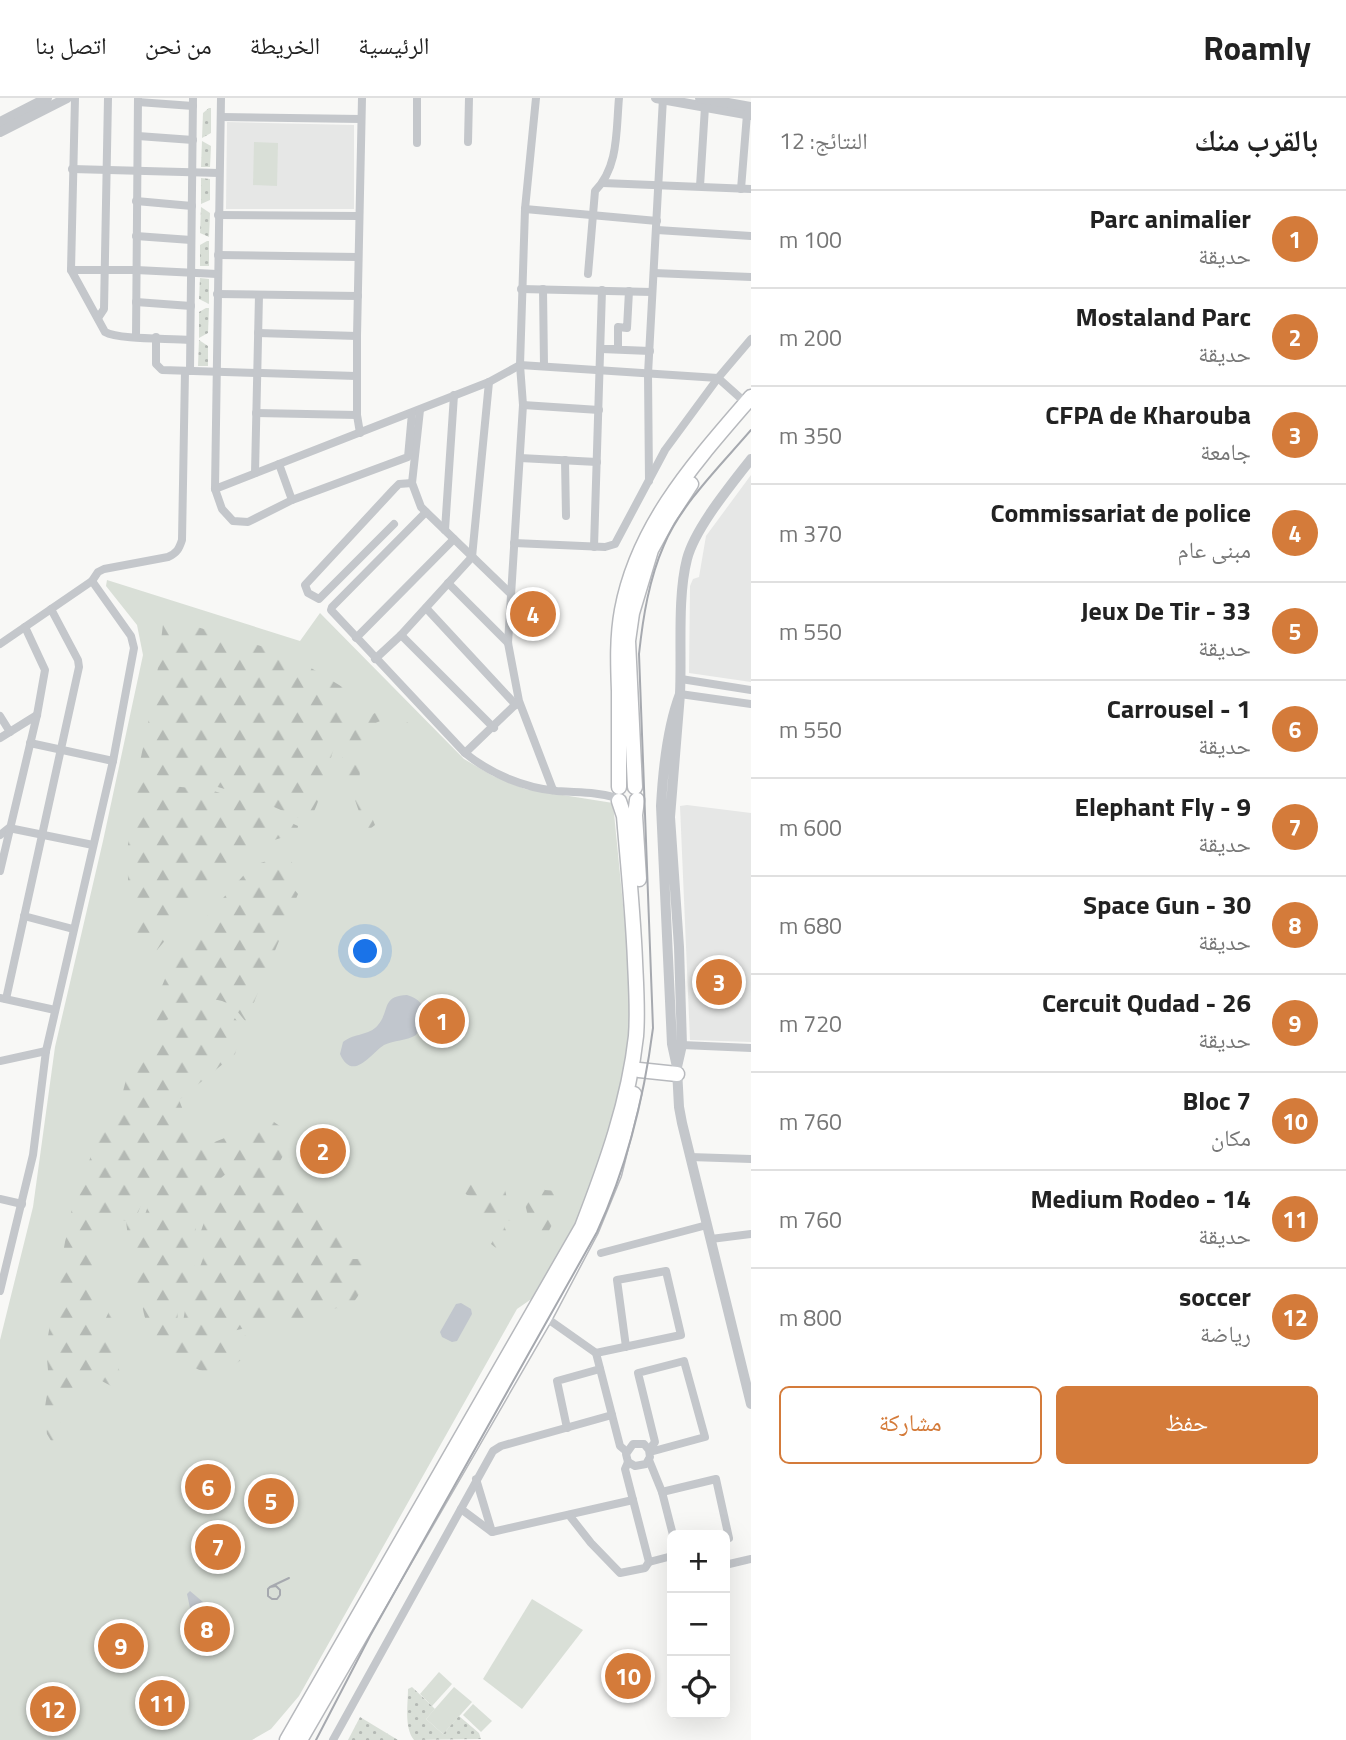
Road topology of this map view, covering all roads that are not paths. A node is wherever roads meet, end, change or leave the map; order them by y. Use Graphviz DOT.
graph roads {
  1 [pos="47,98"];
  2 [pos="67,98"];
  3 [pos="75,98"];
  4 [pos="108,98"];
  5 [pos="221,98"];
  6 [pos="362,98"];
  7 [pos="417,98"];
  8 [pos="469,98"];
  9 [pos="536,98"];
  10 [pos="619,98"];
  11 [pos="660,98"];
  12 [pos="138,100"];
  13 [pos="193,102"];
  14 [pos="702,102"];
  15 [pos="750,112"];
  16 [pos="220,117"];
  17 [pos="361,119"];
  18 [pos="0,122"];
  19 [pos="0,132"];
  20 [pos="138,136"];
  21 [pos="192,140"];
  22 [pos="468,142"];
  23 [pos="417,143"];
  24 [pos="72,169"];
  25 [pos="106,170"];
  26 [pos="137,170"];
  27 [pos="192,173"];
  28 [pos="219,173"];
  29 [pos="603,183"];
  30 [pos="657,185"];
  31 [pos="700,186"];
  32 [pos="741,189"];
  33 [pos="751,189"];
  34 [pos="136,201"];
  35 [pos="192,206"];
  36 [pos="525,209"];
  37 [pos="218,215"];
  38 [pos="591,215"];
  39 [pos="359,216"];
  40 [pos="657,226"];
  41 [pos="136,236"];
  42 [pos="751,236"];
  43 [pos="191,240"];
  44 [pos="218,255"];
  45 [pos="358,257"];
  46 [pos="71,270"];
  47 [pos="105,270"];
  48 [pos="136,270"];
  49 [pos="191,273"];
  50 [pos="654,273"];
  51 [pos="217,274"];
  52 [pos="588,274"];
  53 [pos="751,277"];
  54 [pos="521,289"];
  55 [pos="543,289"];
  56 [pos="602,290"];
  57 [pos="629,291"];
  58 [pos="652,292"];
  59 [pos="217,294"];
  60 [pos="258,295"];
  61 [pos="358,296"];
  62 [pos="136,302"];
  63 [pos="191,306"];
  64 [pos="98,318"];
  65 [pos="258,334"];
  66 [pos="357,336"];
  67 [pos="136,337"];
  68 [pos="156,337"];
  69 [pos="751,339"];
  70 [pos="190,340"];
  71 [pos="601,349"];
  72 [pos="650,351"];
  73 [pos="520,365"];
  74 [pos="544,366"];
  75 [pos="601,370"];
  76 [pos="188,371"];
  77 [pos="215,371"];
  78 [pos="257,371"];
  79 [pos="648,374"];
  80 [pos="356,376"];
  81 [pos="718,378"];
  82 [pos="489,382"];
  83 [pos="454,396"];
  84 [pos="749,404"];
  85 [pos="523,405"];
  86 [pos="599,410"];
  87 [pos="416,411"];
  88 [pos="256,413"];
  89 [pos="357,415"];
  90 [pos="360,433"];
  91 [pos="649,442"];
  92 [pos="666,450"];
  93 [pos="520,458"];
  94 [pos="751,459"];
  95 [pos="565,460"];
  96 [pos="597,462"];
  97 [pos="279,464"];
  98 [pos="255,473"];
  99 [pos="649,481"];
  100 [pos="412,483"];
  101 [pos="215,489"];
  102 [pos="292,500"];
  103 [pos="426,512"];
  104 [pos="566,516"];
  105 [pos="394,524"];
  106 [pos="445,530"];
  107 [pos="454,539"];
  108 [pos="514,543"];
  109 [pos="594,547"];
  110 [pos="472,557"];
  111 [pos="92,581"];
  112 [pos="448,583"];
  113 [pos="510,593"];
  114 [pos="426,608"];
  115 [pos="51,609"];
  116 [pos="25,627"];
  117 [pos="401,635"];
  118 [pos="356,638"];
  119 [pos="508,643"];
  120 [pos="0,644"];
  121 [pos="375,659"];
  122 [pos="681,679"];
  123 [pos="751,690"];
  124 [pos="680,694"];
  125 [pos="517,703"];
  126 [pos="751,704"];
  127 [pos="37,715"];
  128 [pos="0,716"];
  129 [pos="494,728"];
  130 [pos="10,732"];
  131 [pos="0,738"];
  132 [pos="30,743"];
  133 [pos="61,750"];
  134 [pos="465,753"];
  135 [pos="113,761"];
  136 [pos="553,790"];
  137 [pos="615,794"];
  138 [pos="636,794"];
  139 [pos="9,828"];
  140 [pos="42,834"];
  141 [pos="0,835"];
  142 [pos="93,845"];
  143 [pos="0,871"];
  144 [pos="24,916"];
  145 [pos="73,929"];
  146 [pos="3,999"];
  147 [pos="55,1010"];
  148 [pos="682,1045"];
  149 [pos="751,1048"];
  150 [pos="46,1051"];
  151 [pos="0,1061"];
  152 [pos="639,1070"];
  153 [pos="677,1070"];
  154 [pos="690,1157"];
  155 [pos="751,1159"];
  156 [pos="0,1199"];
  157 [pos="22,1204"];
  158 [pos="707,1226"];
  159 [pos="751,1234"];
  160 [pos="711,1239"];
  161 [pos="601,1253"];
  162 [pos="4,1263"];
  163 [pos="0,1291"];
  164 [pos="545,1317"];
  165 [pos="626,1346"];
  166 [pos="596,1353"];
  167 [pos="600,1369"];
  168 [pos="751,1402"];
  169 [pos="612,1415"];
  170 [pos="567,1428"];
  171 [pos="649,1454"];
  172 [pos="628,1457"];
  173 [pos="476,1479"];
  174 [pos="662,1492"];
  175 [pos="633,1500"];
  176 [pos="461,1508"];
  177 [pos="569,1515"];
  178 [pos="672,1530"];
  179 [pos="727,1530"];
  180 [pos="492,1532"];
  181 [pos="667,1558"];
  182 [pos="751,1559"];
  183 [pos="649,1563"];
  184 [pos="730,1564"];
  185 [pos="287,1740"];
  186 [pos="300,1740"];
  187 [pos="333,1740"];
  1 -- 18 [label="street"];
  2 -- 19 [label="street"];
  3 -- 24 [label="street"];
  4 -- 25 [label="street"];
  5 -- 16 [label="street"];
  6 -- 17 [label="street"];
  7 -- 23 [label="street"];
  8 -- 22 [label="street"];
  9 -- 36 [label="street"];
  10 -- 29 [label="street"];
  11 -- 14 [label="street"];
  11 -- 30 [label="street"];
  12 -- 13 [label="street"];
  12 -- 20 [label="street"];
  13 -- 21 [label="street"];
  14 -- 15 [label="street"];
  14 -- 31 [label="street"];
  15 -- 32 [label="street"];
  16 -- 17 [label="street"];
  16 -- 28 [label="street"];
  17 -- 39 [label="street"];
  20 -- 21 [label="street"];
  20 -- 26 [label="street"];
  21 -- 27 [label="street"];
  24 -- 25 [label="street"];
  24 -- 46 [label="street"];
  25 -- 26 [label="street"];
  25 -- 47 [label="street"];
  26 -- 27 [label="street"];
  26 -- 34 [label="street"];
  27 -- 28 [label="street"];
  27 -- 35 [label="street"];
  28 -- 37 [label="street"];
  29 -- 30 [label="street"];
  29 -- 38 [label="street"];
  30 -- 31 [label="street"];
  30 -- 40 [label="street"];
  31 -- 32 [label="street"];
  32 -- 33 [label="street"];
  34 -- 35 [label="street"];
  34 -- 41 [label="street"];
  35 -- 43 [label="street"];
  36 -- 38 [label="street"];
  36 -- 54 [label="street"];
  37 -- 39 [label="street"];
  37 -- 44 [label="street"];
  38 -- 40 [label="street"];
  38 -- 52 [label="street"];
  39 -- 45 [label="street"];
  40 -- 42 [label="street"];
  40 -- 50 [label="street"];
  41 -- 43 [label="street"];
  41 -- 48 [label="street"];
  43 -- 49 [label="street"];
  44 -- 45 [label="street"];
  44 -- 51 [label="street"];
  45 -- 61 [label="street"];
  46 -- 47 [label="street"];
  46 -- 64 [label="street"];
  47 -- 48 [label="street"];
  47 -- 64 [label="street"];
  48 -- 49 [label="street"];
  48 -- 62 [label="street"];
  49 -- 51 [label="street"];
  49 -- 63 [label="street"];
  50 -- 53 [label="street"];
  50 -- 58 [label="street"];
  51 -- 59 [label="street"];
  54 -- 55 [label="street"];
  54 -- 73 [label="street"];
  55 -- 56 [label="street"];
  55 -- 74 [label="street"];
  56 -- 57 [label="street"];
  56 -- 71 [label="street"];
  57 -- 58 [label="street"];
  57 -- 71 [label="street"];
  58 -- 72 [label="street"];
  59 -- 60 [label="street"];
  59 -- 77 [label="street"];
  60 -- 61 [label="street"];
  60 -- 65 [label="street"];
  61 -- 66 [label="street"];
  62 -- 63 [label="street"];
  62 -- 67 [label="street"];
  63 -- 70 [label="street"];
  64 -- 67 [label="street"];
  65 -- 66 [label="street"];
  65 -- 78 [label="street"];
  66 -- 80 [label="street"];
  67 -- 68 [label="street"];
  68 -- 70 [label="street"];
  68 -- 76 [label="street"];
  69 -- 81 [label="street"];
  70 -- 76 [label="street"];
  71 -- 72 [label="street"];
  71 -- 75 [label="street"];
  72 -- 79 [label="street"];
  73 -- 74 [label="street"];
  73 -- 82 [label="street"];
  73 -- 85 [label="street"];
  74 -- 75 [label="street"];
  75 -- 79 [label="street"];
  75 -- 86 [label="street"];
  76 -- 77 [label="street"];
  76 -- 111 [label="street"];
  77 -- 78 [label="street"];
  77 -- 101 [label="street"];
  78 -- 80 [label="street"];
  78 -- 88 [label="street"];
  79 -- 81 [label="street"];
  79 -- 91 [label="street"];
  80 -- 89 [label="street"];
  81 -- 84 [label="street"];
  81 -- 92 [label="street"];
  82 -- 83 [label="street"];
  82 -- 110 [label="street"];
  83 -- 87 [label="street"];
  83 -- 106 [label="street"];
  84 -- 137 [label="highway"];
  84 -- 138 [label="highway"];
  85 -- 86 [label="street"];
  85 -- 93 [label="street"];
  86 -- 96 [label="street"];
  87 -- 90 [label="street"];
  87 -- 100 [label="street"];
  87 -- 102 [label="street"];
  88 -- 89 [label="street"];
  88 -- 98 [label="street"];
  89 -- 90 [label="street"];
  90 -- 97 [label="street"];
  91 -- 92 [label="street"];
  91 -- 99 [label="street"];
  92 -- 99 [label="street"];
  93 -- 95 [label="street"];
  93 -- 108 [label="street"];
  94 -- 122 [label="street"];
  95 -- 96 [label="street"];
  95 -- 104 [label="street"];
  96 -- 109 [label="street"];
  97 -- 98 [label="street"];
  97 -- 102 [label="street"];
  98 -- 101 [label="street"];
  99 -- 109 [label="street"];
  100 -- 103 [label="street"];
  100 -- 105 [label="street"];
  101 -- 102 [label="street"];
  103 -- 106 [label="street"];
  103 -- 118 [label="street"];
  106 -- 107 [label="street"];
  107 -- 110 [label="street"];
  107 -- 118 [label="street"];
  108 -- 109 [label="street"];
  108 -- 113 [label="street"];
  110 -- 112 [label="street"];
  110 -- 113 [label="street"];
  111 -- 115 [label="street"];
  111 -- 135 [label="street"];
  112 -- 114 [label="street"];
  112 -- 119 [label="street"];
  113 -- 119 [label="street"];
  114 -- 117 [label="street"];
  114 -- 125 [label="street"];
  115 -- 116 [label="street"];
  115 -- 133 [label="street"];
  116 -- 120 [label="street"];
  116 -- 127 [label="street"];
  117 -- 121 [label="street"];
  117 -- 129 [label="street"];
  118 -- 121 [label="street"];
  119 -- 125 [label="street"];
  121 -- 134 [label="street"];
  122 -- 123 [label="street"];
  122 -- 124 [label="street"];
  124 -- 126 [label="street"];
  124 -- 148 [label="street"];
  124 -- 153 [label="street"];
  125 -- 129 [label="street"];
  125 -- 136 [label="street"];
  127 -- 130 [label="street"];
  127 -- 132 [label="street"];
  128 -- 130 [label="street"];
  129 -- 134 [label="street"];
  130 -- 131 [label="street"];
  132 -- 133 [label="street"];
  132 -- 139 [label="street"];
  133 -- 135 [label="street"];
  133 -- 140 [label="street"];
  134 -- 136 [label="street"];
  135 -- 142 [label="street"];
  136 -- 137 [label="street"];
  137 -- 138 [label="highway"];
  137 -- 185 [label="highway"];
  138 -- 152 [label="highway"];
  139 -- 140 [label="street"];
  139 -- 141 [label="street"];
  139 -- 143 [label="street"];
  140 -- 142 [label="street"];
  140 -- 144 [label="street"];
  142 -- 145 [label="street"];
  144 -- 145 [label="street"];
  144 -- 146 [label="street"];
  145 -- 147 [label="street"];
  146 -- 147 [label="street"];
  147 -- 150 [label="street"];
  148 -- 149 [label="street"];
  148 -- 153 [label="street"];
  150 -- 151 [label="street"];
  150 -- 157 [label="street"];
  152 -- 153 [label="highway"];
  152 -- 164 [label="highway"];
  153 -- 154 [label="street"];
  154 -- 155 [label="street"];
  154 -- 158 [label="street"];
  156 -- 157 [label="street"];
  157 -- 162 [label="street"];
  158 -- 160 [label="street"];
  158 -- 161 [label="street"];
  159 -- 160 [label="street"];
  160 -- 168 [label="street"];
  162 -- 163 [label="street"];
  164 -- 166 [label="street"];
  164 -- 186 [label="highway"];
  165 -- 165 [label="street"];
  165 -- 166 [label="street"];
  166 -- 167 [label="street"];
  167 -- 169 [label="street"];
  167 -- 170 [label="street"];
  169 -- 170 [label="street"];
  169 -- 172 [label="street"];
  170 -- 173 [label="street"];
  171 -- 171 [label="street"];
  171 -- 172 [label="street"];
  171 -- 172 [label="street"];
  171 -- 174 [label="street"];
  172 -- 175 [label="street"];
  173 -- 176 [label="street"];
  173 -- 180 [label="street"];
  174 -- 178 [label="street"];
  174 -- 179 [label="street"];
  175 -- 177 [label="street"];
  175 -- 183 [label="street"];
  176 -- 180 [label="street"];
  176 -- 187 [label="street"];
  177 -- 180 [label="street"];
  177 -- 183 [label="street"];
  181 -- 183 [label="street"];
  182 -- 184 [label="street"];
}
